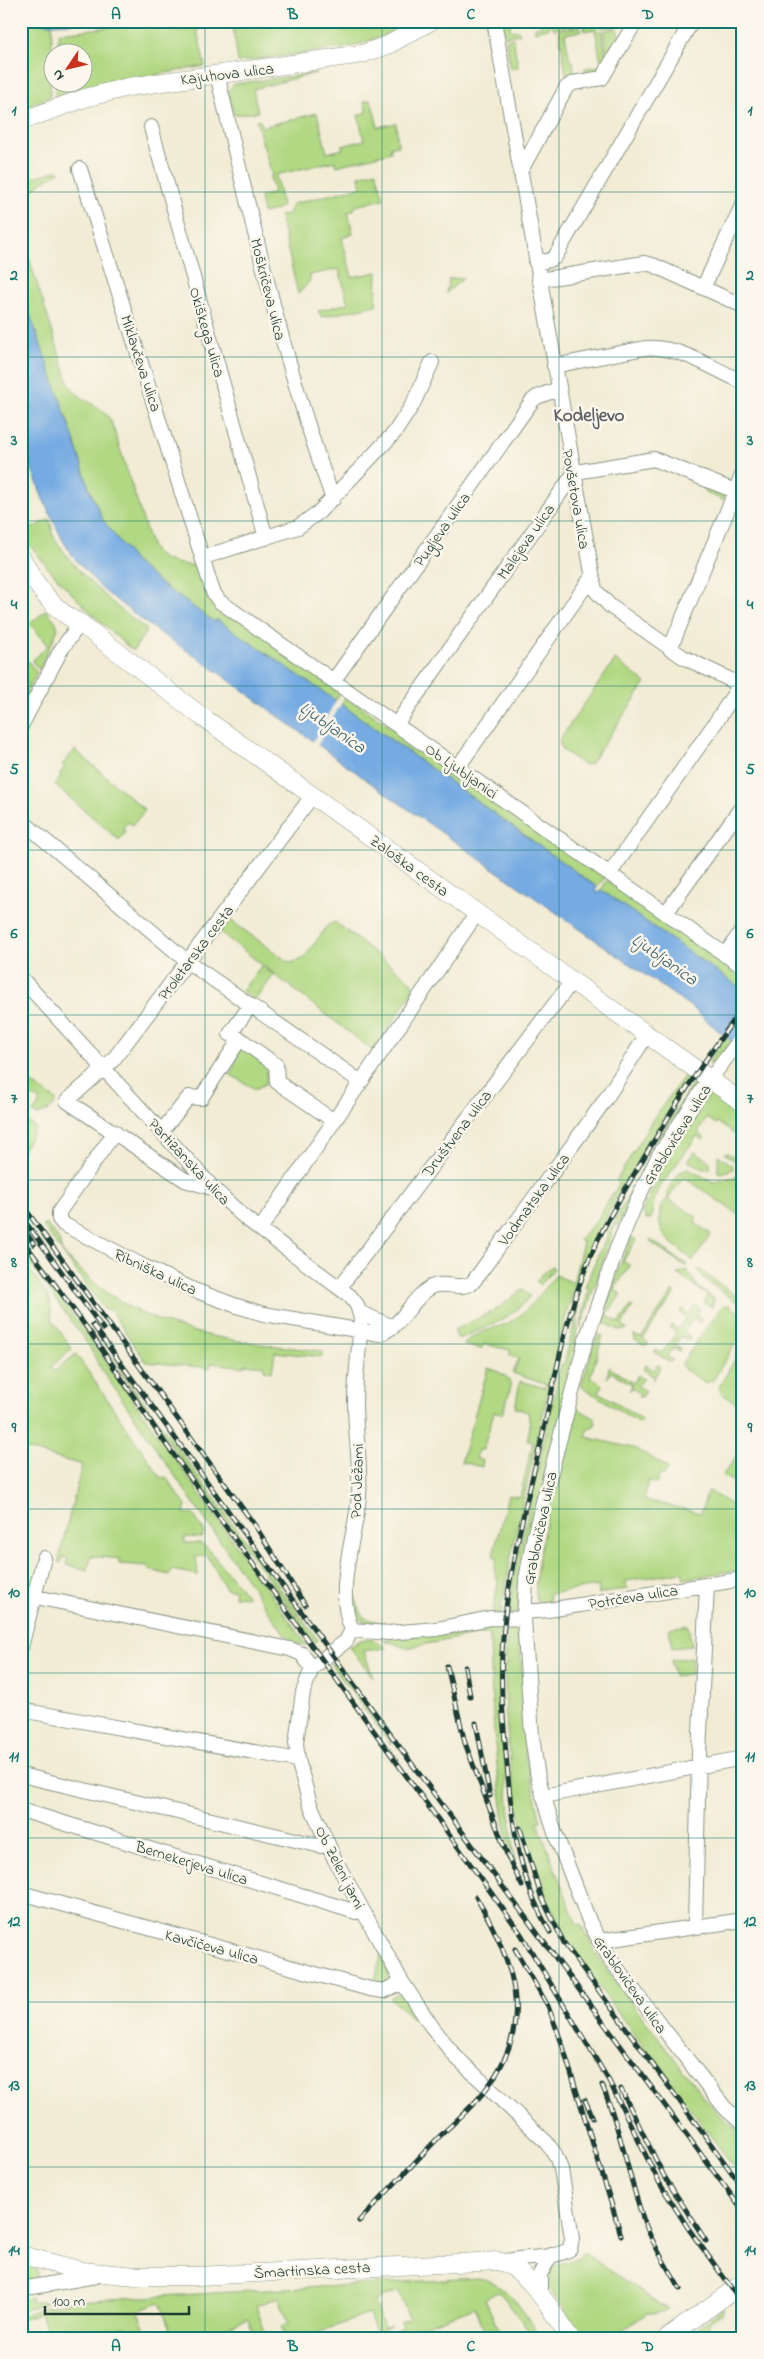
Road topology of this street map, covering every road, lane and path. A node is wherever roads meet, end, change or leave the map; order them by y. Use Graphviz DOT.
graph roads {
  1 [pos="430,21"];
  2 [pos="494,21"];
  3 [pos="636,21"];
  4 [pos="692,21"];
  5 [pos="217,74"];
  6 [pos="21,121"];
  7 [pos="151,127"];
  8 [pos="80,169"];
  9 [pos="520,172"];
  10 [pos="743,204"];
  11 [pos="536,263"];
  12 [pos="539,280"];
  13 [pos="703,288"];
  14 [pos="743,306"];
  15 [pos="432,362"];
  16 [pos="554,366"];
  17 [pos="743,382"];
  18 [pos="558,389"];
  19 [pos="743,473"];
  20 [pos="573,475"];
  21 [pos="735,491"];
  22 [pos="333,499"];
  23 [pos="266,538"];
  24 [pos="22,557"];
  25 [pos="204,557"];
  26 [pos="591,578"];
  27 [pos="80,624"];
  28 [pos="670,648"];
  29 [pos="334,680"];
  30 [pos="742,684"];
  31 [pos="396,723"];
  32 [pos="21,726"];
  33 [pos="458,767"];
  34 [pos="313,794"];
  35 [pos="743,804"];
  36 [pos="21,820"];
  37 [pos="610,873"];
  38 [pos="477,913"];
  39 [pos="666,913"];
  40 [pos="743,929"];
  41 [pos="725,954"];
  42 [pos="188,962"];
  43 [pos="743,967"];
  44 [pos="21,978"];
  45 [pos="573,980"];
  46 [pos="250,1006"];
  47 [pos="648,1033"];
  48 [pos="240,1039"];
  49 [pos="740,1040"];
  50 [pos="104,1067"];
  51 [pos="710,1079"];
  52 [pos="361,1082"];
  53 [pos="743,1103"];
  54 [pos="334,1121"];
  55 [pos="115,1132"];
  56 [pos="161,1132"];
  57 [pos="212,1188"];
  58 [pos="260,1229"];
  59 [pos="340,1287"];
  60 [pos="361,1313"];
  61 [pos="393,1327"];
  62 [pos="361,1332"];
  63 [pos="44,1558"];
  64 [pos="743,1579"];
  65 [pos="707,1584"];
  66 [pos="21,1594"];
  67 [pos="35,1598"];
  68 [pos="524,1616"];
  69 [pos="352,1630"];
  70 [pos="21,1647"];
  71 [pos="312,1668"];
  72 [pos="21,1710"];
  73 [pos="743,1758"];
  74 [pos="298,1760"];
  75 [pos="700,1767"];
  76 [pos="21,1775"];
  77 [pos="543,1796"];
  78 [pos="21,1810"];
  79 [pos="324,1845"];
  80 [pos="21,1894"];
  81 [pos="362,1909"];
  82 [pos="743,1920"];
  83 [pos="695,1926"];
  84 [pos="598,1941"];
  85 [pos="402,1982"];
  86 [pos="743,2124"];
  87 [pos="21,2255"];
  88 [pos="551,2255"];
  89 [pos="502,2262"];
  90 [pos="109,2274"];
  91 [pos="743,2283"];
  92 [pos="21,2289"];
  93 [pos="540,2296"];
  94 [pos="570,2338"];
  95 [pos="667,2338"];
  1 -- 5 [label="main road, Kajuhova ulica"];
  2 -- 9 [label="street, Povšetova ulica"];
  3 -- 9 [label="street"];
  4 -- 11 [label="street"];
  5 -- 6 [label="main road, Kajuhova ulica"];
  5 -- 22 [label="street, Moškričeva ulica"];
  7 -- 23 [label="street, Okiškega ulica"];
  8 -- 25 [label="street, Miklavčeva ulica"];
  9 -- 11 [label="street, Povšetova ulica"];
  10 -- 13 [label="street"];
  11 -- 12 [label="street, Povšetova ulica"];
  12 -- 13 [label="street"];
  12 -- 16 [label="street, Povšetova ulica"];
  13 -- 14 [label="street"];
  15 -- 22 [label="street"];
  16 -- 17 [label="street"];
  16 -- 18 [label="street, Povšetova ulica"];
  18 -- 20 [label="street, Povšetova ulica"];
  18 -- 29 [label="street, Pugljeva ulica"];
  19 -- 21 [label="street"];
  20 -- 21 [label="street"];
  20 -- 26 [label="street, Povšetova ulica"];
  20 -- 31 [label="street, Malejeva ulica"];
  21 -- 28 [label="street"];
  22 -- 23 [label="street"];
  23 -- 25 [label="street"];
  24 -- 27 [label="main road, Zaloška cesta"];
  25 -- 29 [label="street, Ob Ljubljanici"];
  26 -- 28 [label="street, Povšetova ulica"];
  26 -- 33 [label="street"];
  27 -- 32 [label="street"];
  27 -- 34 [label="main road, Zaloška cesta"];
  28 -- 30 [label="street, Povšetova ulica"];
  29 -- 31 [label="street, Ob Ljubljanici"];
  30 -- 37 [label="street"];
  31 -- 33 [label="street, Ob Ljubljanici"];
  33 -- 37 [label="street, Ob Ljubljanici"];
  34 -- 38 [label="main road, Zaloška cesta"];
  34 -- 42 [label="street, Proletarska cesta"];
  35 -- 39 [label="street"];
  36 -- 42 [label="street"];
  37 -- 39 [label="street, Ob Ljubljanici"];
  38 -- 45 [label="main road, Zaloška cesta"];
  38 -- 52 [label="street"];
  39 -- 41 [label="street, Ob Ljubljanici"];
  40 -- 41 [label="street"];
  41 -- 43 [label="street, Ob Ljubljanici"];
  42 -- 46 [label="street"];
  42 -- 50 [label="street, Proletarska cesta"];
  44 -- 50 [label="street, Partizanska ulica"];
  45 -- 47 [label="main road, Zaloška cesta"];
  45 -- 59 [label="street, Društvena ulica"];
  46 -- 48 [label="street"];
  46 -- 52 [label="street"];
  47 -- 51 [label="main road, Zaloška cesta"];
  47 -- 61 [label="street, Vodmatska ulica"];
  48 -- 54 [label="street"];
  48 -- 56 [label="street"];
  49 -- 51 [label="street, Grablovičeva ulica"];
  50 -- 55 [label="street, Proletarska cesta"];
  50 -- 56 [label="street, Partizanska ulica"];
  51 -- 53 [label="main road, Zaloška cesta"];
  51 -- 68 [label="street, Grablovičeva ulica"];
  52 -- 54 [label="street"];
  54 -- 58 [label="street"];
  55 -- 57 [label="street"];
  55 -- 62 [label="street, Ribniška ulica"];
  56 -- 57 [label="street, Partizanska ulica"];
  57 -- 58 [label="street, Partizanska ulica"];
  58 -- 59 [label="street, Partizanska ulica"];
  59 -- 60 [label="street, Partizanska ulica"];
  60 -- 61 [label="street"];
  60 -- 62 [label="street"];
  61 -- 62 [label="street"];
  62 -- 69 [label="street, Pod Ježami"];
  63 -- 67 [label="street"];
  64 -- 65 [label="street, Potrčeva ulica"];
  65 -- 68 [label="street, Potrčeva ulica"];
  65 -- 75 [label="street"];
  66 -- 67 [label="street"];
  67 -- 70 [label="street"];
  67 -- 71 [label="street"];
  68 -- 69 [label="street, Potrčeva ulica"];
  68 -- 77 [label="street, Grablovičeva ulica"];
  69 -- 71 [label="street"];
  71 -- 74 [label="street, Ob Zeleni jami"];
  72 -- 74 [label="street"];
  73 -- 75 [label="street"];
  74 -- 79 [label="street, Ob Zeleni jami"];
  75 -- 77 [label="street"];
  75 -- 83 [label="street"];
  76 -- 79 [label="street"];
  77 -- 84 [label="street, Grablovičeva ulica"];
  78 -- 81 [label="street, Bernekerjeva ulica"];
  79 -- 81 [label="street, Ob Zeleni jami"];
  80 -- 85 [label="street, Kavčičeva ulica"];
  81 -- 85 [label="street, Ob Zeleni jami"];
  82 -- 83 [label="street"];
  83 -- 84 [label="street"];
  84 -- 86 [label="street, Grablovičeva ulica"];
  85 -- 88 [label="street, Ob Zeleni jami"];
  87 -- 90 [label="main road, Šmartinska cesta"];
  88 -- 89 [label="street"];
  88 -- 93 [label="street"];
  89 -- 90 [label="main road, Šmartinska cesta"];
  89 -- 93 [label="main road, Šmartinska cesta"];
  90 -- 92 [label="street"];
  91 -- 95 [label="main road"];
  93 -- 94 [label="main road, Šmartinska cesta"];
}
